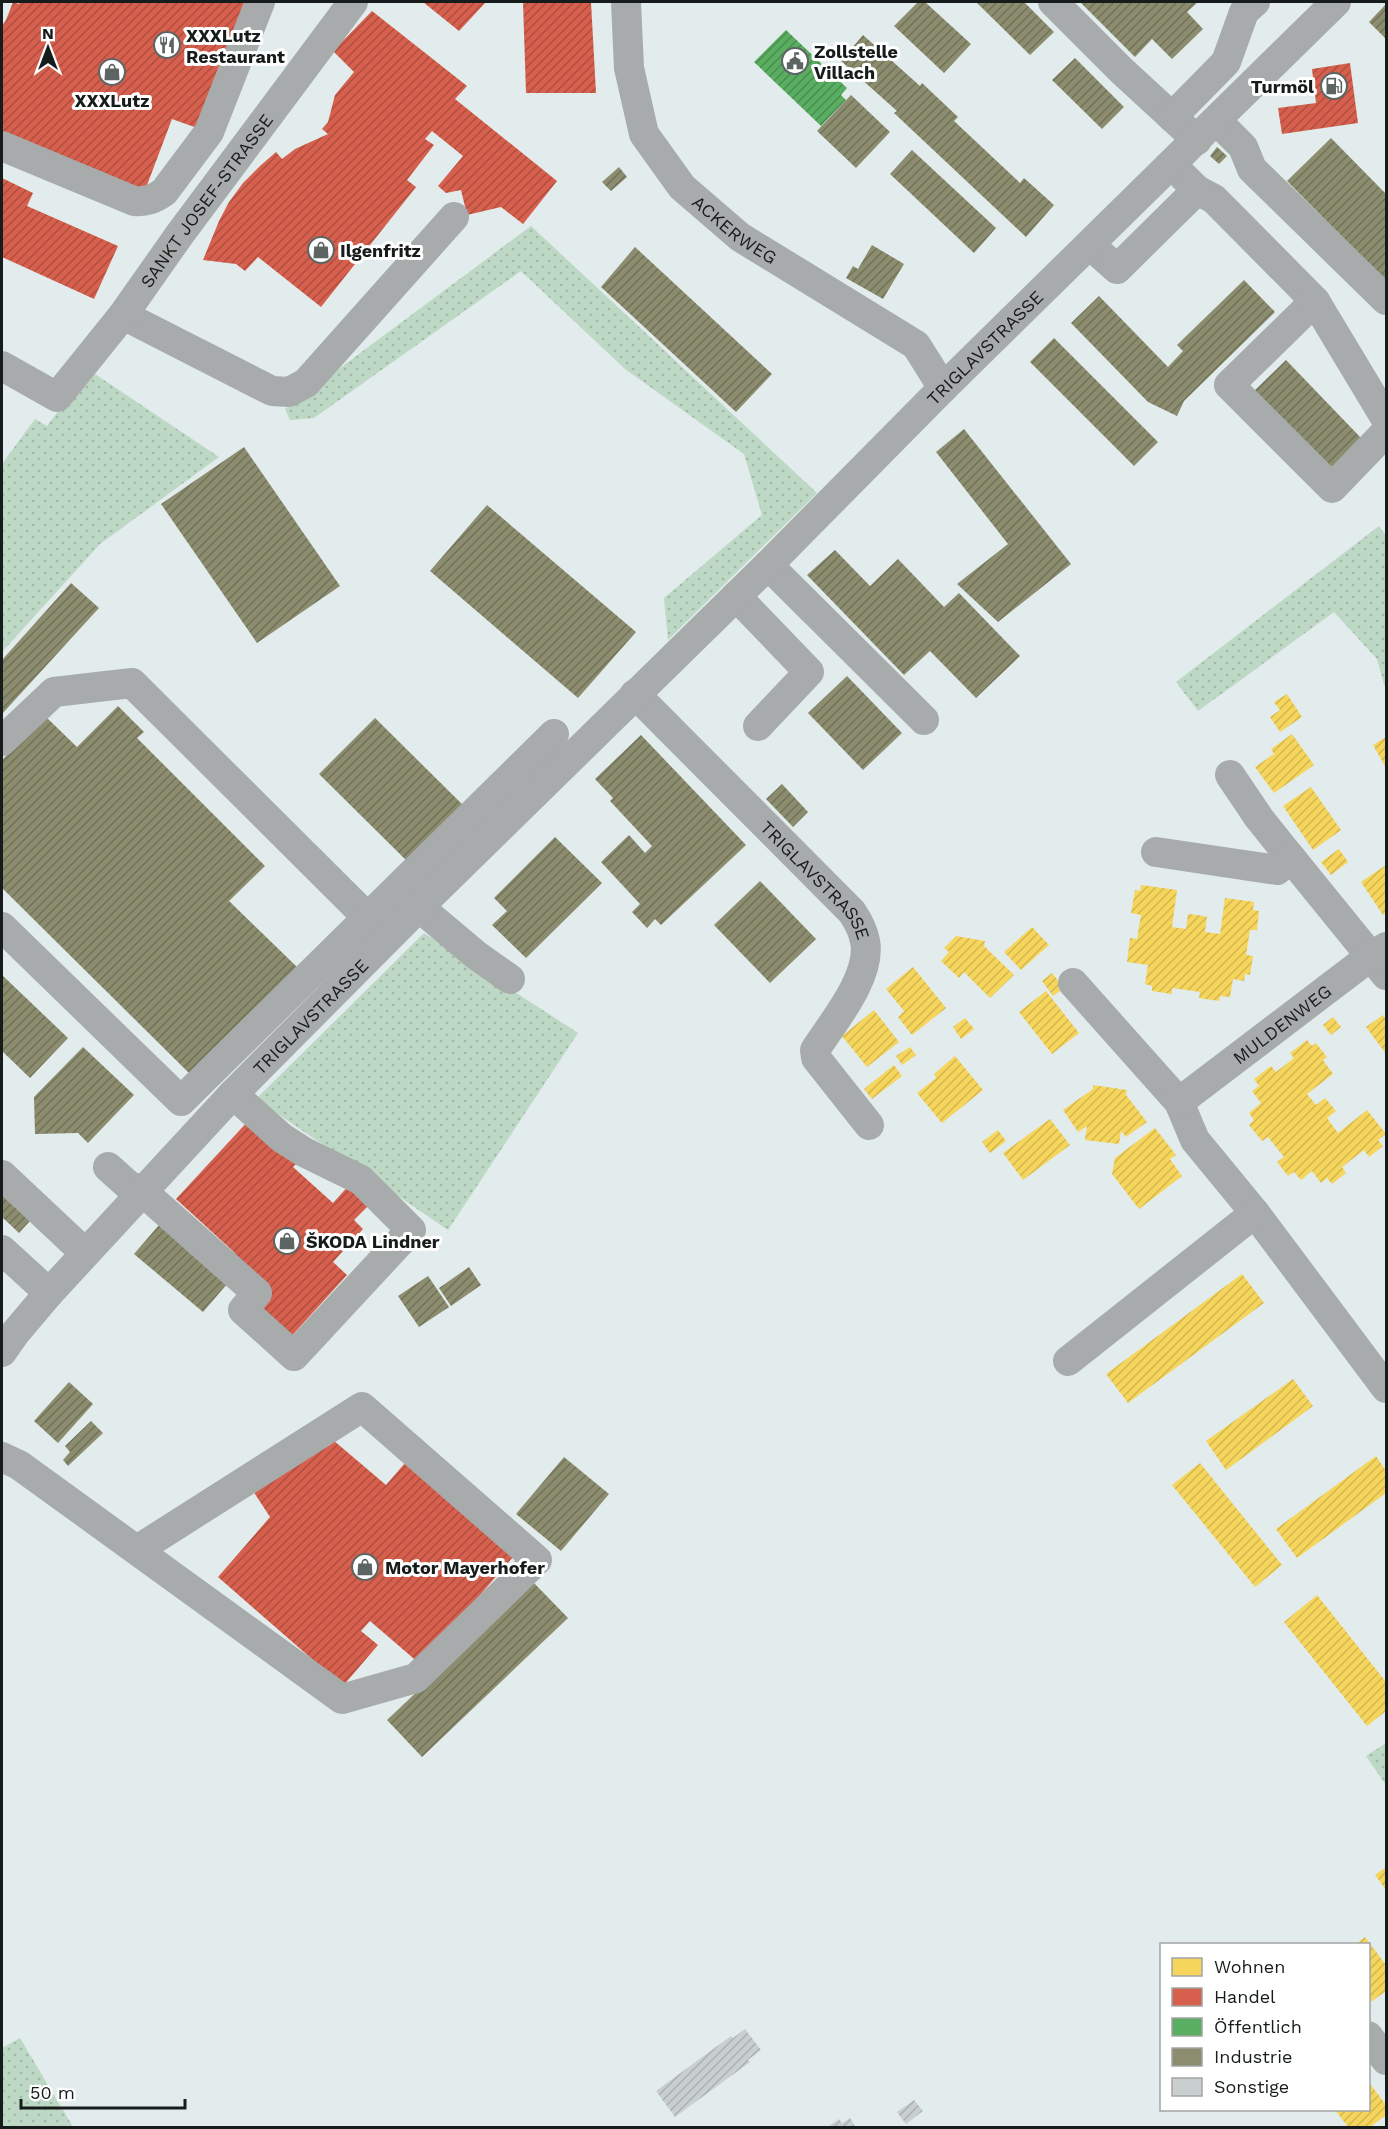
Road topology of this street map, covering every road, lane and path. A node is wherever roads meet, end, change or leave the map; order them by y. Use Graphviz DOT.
graph roads {
  1 [pos="260,2"];
  2 [pos="353,2"];
  3 [pos="626,2"];
  4 [pos="1053,2"];
  5 [pos="1336,2"];
  6 [pos="1244,5"];
  7 [pos="1172,117"];
  8 [pos="1207,130"];
  9 [pos="2,146"];
  10 [pos="1171,165"];
  11 [pos="1197,190"];
  12 [pos="454,217"];
  13 [pos="1090,245"];
  14 [pos="1386,300"];
  15 [pos="1315,301"];
  16 [pos="123,315"];
  17 [pos="2,366"];
  18 [pos="943,388"];
  19 [pos="1386,419"];
  20 [pos="1386,432"];
  21 [pos="768,564"];
  22 [pos="736,596"];
  23 [pos="635,694"];
  24 [pos="924,720"];
  25 [pos="758,726"];
  26 [pos="554,734"];
  27 [pos="2,741"];
  28 [pos="1230,775"];
  29 [pos="1156,852"];
  30 [pos="1291,858"];
  31 [pos="418,907"];
  32 [pos="2,927"];
  33 [pos="378,928"];
  34 [pos="1381,960"];
  35 [pos="510,979"];
  36 [pos="1073,984"];
  37 [pos="233,1094"];
  38 [pos="1179,1102"];
  39 [pos="869,1125"];
  40 [pos="108,1167"];
  41 [pos="2,1175"];
  42 [pos="142,1191"];
  43 [pos="1255,1213"];
  44 [pos="2,1250"];
  45 [pos="85,1253"];
  46 [pos="49,1293"];
  47 [pos="2,1352"];
  48 [pos="1068,1361"];
  49 [pos="1386,1388"];
  50 [pos="2,1457"];
  51 [pos="138,1551"];
  52 [pos="1370,2039"];
  53 [pos="1386,2060"];
  1 -- 9 [label="street"];
  2 -- 16 [label="street, SANKT JOSEF-STRASSE"];
  3 -- 18 [label="street, ACKERWEG"];
  4 -- 7 [label="street"];
  5 -- 8 [label="street, TRIGLAVSTRASSE"];
  6 -- 7 [label="street"];
  7 -- 8 [label="street"];
  8 -- 10 [label="street, TRIGLAVSTRASSE"];
  8 -- 14 [label="street"];
  10 -- 11 [label="street"];
  10 -- 13 [label="street, TRIGLAVSTRASSE"];
  11 -- 13 [label="street"];
  11 -- 15 [label="street"];
  12 -- 16 [label="street"];
  13 -- 18 [label="street, TRIGLAVSTRASSE"];
  15 -- 19 [label="street"];
  15 -- 20 [label="street"];
  16 -- 17 [label="street, SANKT JOSEF-STRASSE"];
  18 -- 21 [label="street, TRIGLAVSTRASSE"];
  21 -- 22 [label="street, TRIGLAVSTRASSE"];
  21 -- 24 [label="street"];
  22 -- 23 [label="street, TRIGLAVSTRASSE"];
  22 -- 25 [label="street"];
  23 -- 31 [label="street, TRIGLAVSTRASSE"];
  23 -- 39 [label="street, TRIGLAVSTRASSE"];
  26 -- 33 [label="street"];
  27 -- 33 [label="street"];
  28 -- 30 [label="street"];
  29 -- 30 [label="street"];
  30 -- 34 [label="street"];
  31 -- 33 [label="street, TRIGLAVSTRASSE"];
  31 -- 35 [label="street"];
  32 -- 33 [label="street"];
  33 -- 37 [label="street, TRIGLAVSTRASSE"];
  34 -- 38 [label="street, MULDENWEG"];
  36 -- 38 [label="street"];
  37 -- 42 [label="street, TRIGLAVSTRASSE"];
  37 -- 42 [label="street"];
  38 -- 43 [label="street"];
  40 -- 42 [label="street"];
  41 -- 45 [label="street"];
  42 -- 45 [label="street, TRIGLAVSTRASSE"];
  43 -- 48 [label="street"];
  43 -- 49 [label="street"];
  44 -- 46 [label="street"];
  45 -- 46 [label="street, TRIGLAVSTRASSE"];
  46 -- 47 [label="street, TRIGLAVSTRASSE"];
  50 -- 51 [label="street"];
  51 -- 51 [label="street"];
  52 -- 53 [label="street"];
}
